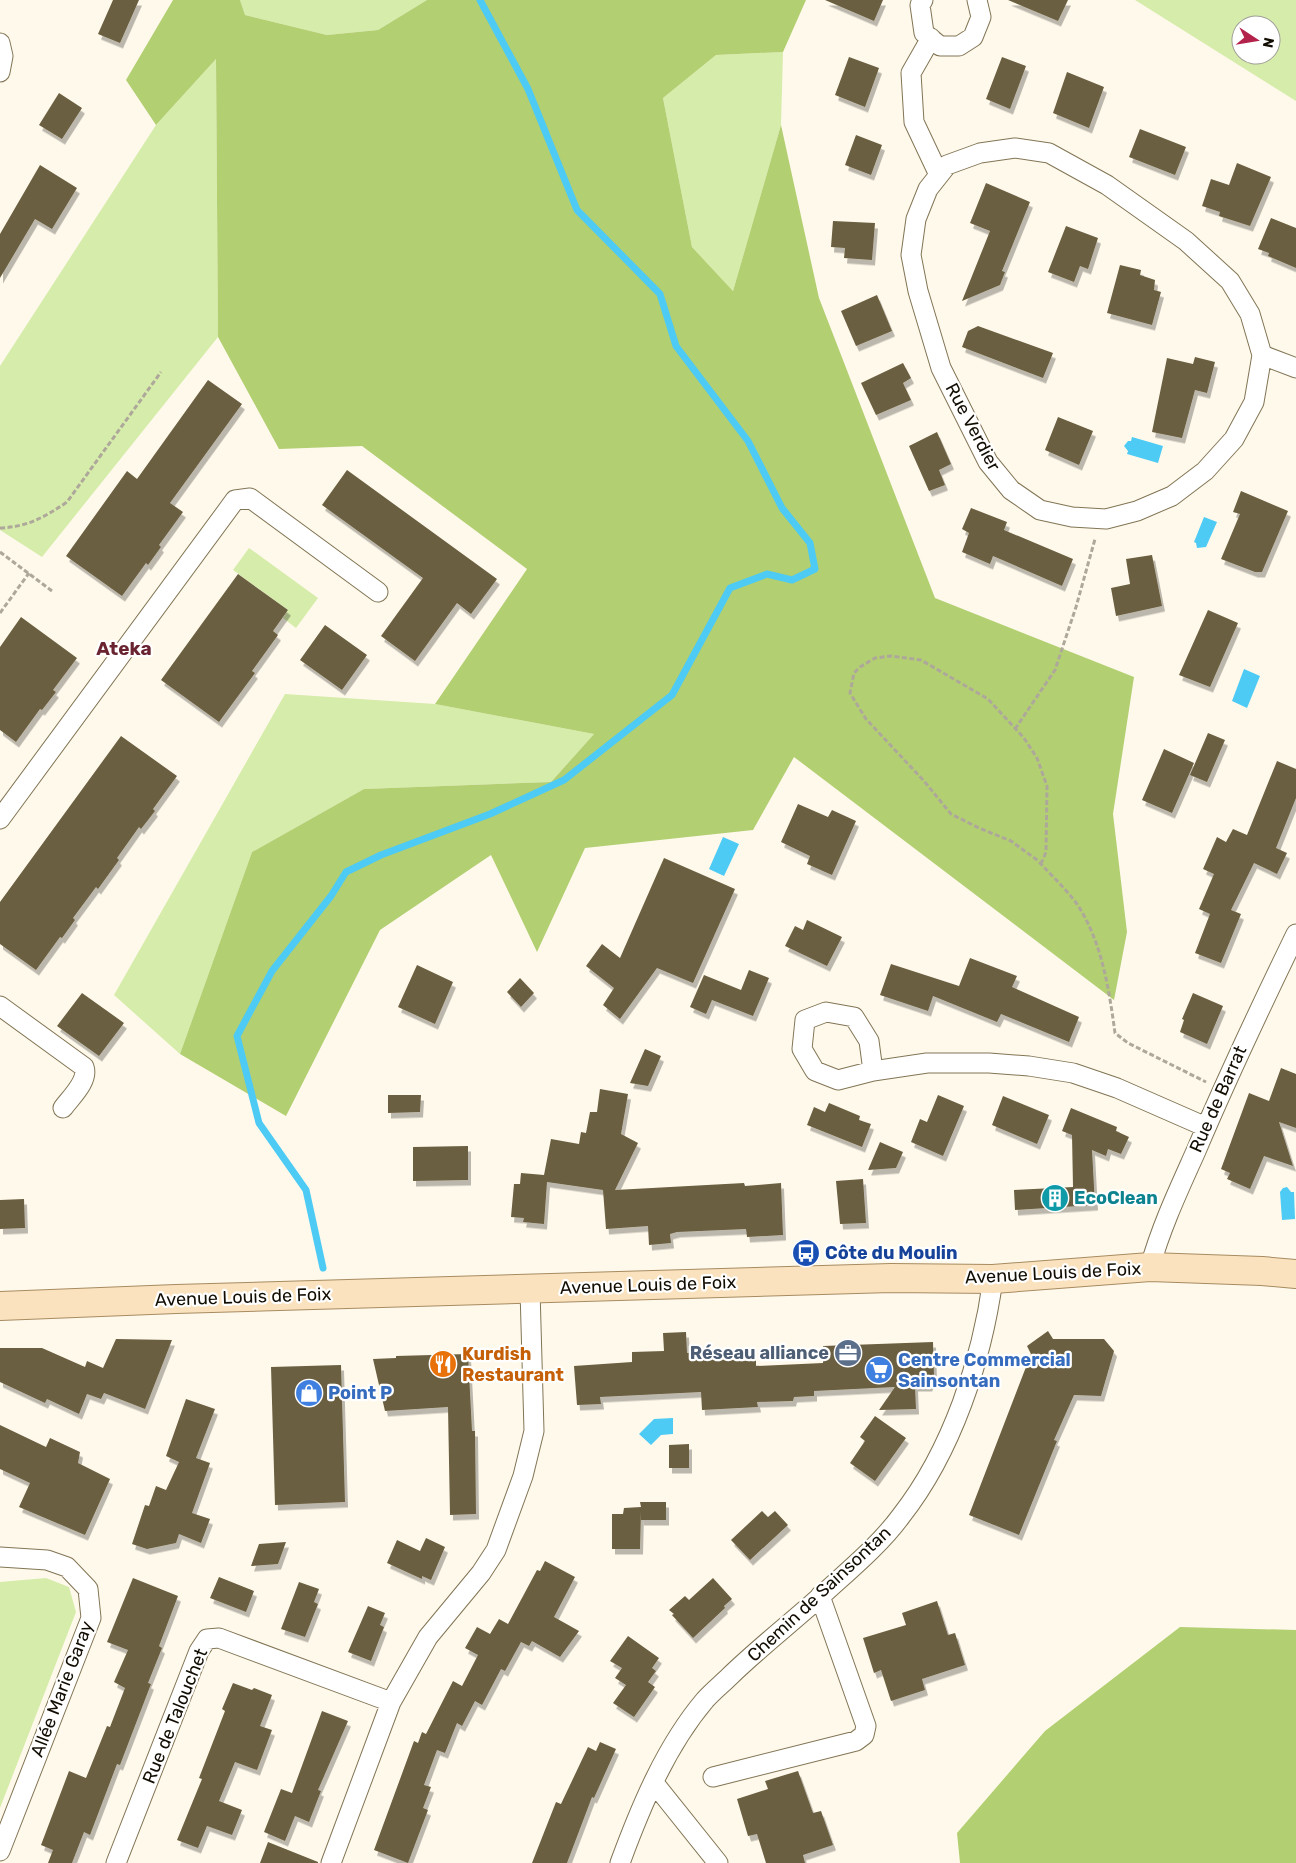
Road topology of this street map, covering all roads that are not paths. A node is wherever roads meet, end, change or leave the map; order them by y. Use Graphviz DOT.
graph roads {
  1 [pos="923,0"];
  2 [pos="977,0"];
  3 [pos="931,38"];
  4 [pos="0,43"];
  5 [pos="0,72"];
  6 [pos="939,175"];
  7 [pos="1262,355"];
  8 [pos="1296,368"];
  9 [pos="378,592"];
  10 [pos="0,819"];
  11 [pos="1296,934"];
  12 [pos="0,1006"];
  13 [pos="873,1071"];
  14 [pos="63,1108"];
  15 [pos="1206,1127"];
  16 [pos="1150,1267"];
  17 [pos="1296,1274"];
  18 [pos="993,1279"];
  19 [pos="530,1290"];
  20 [pos="0,1306"];
  21 [pos="0,1557"];
  22 [pos="820,1596"];
  23 [pos="391,1702"];
  24 [pos="713,1777"];
  25 [pos="654,1783"];
  26 [pos="0,1851"];
  27 [pos="116,1863"];
  28 [pos="332,1863"];
  29 [pos="620,1863"];
  30 [pos="718,1863"];
  1 -- 3 [label="street"];
  2 -- 3 [label="street"];
  3 -- 6 [label="street"];
  4 -- 5 [label="street"];
  6 -- 7 [label="street"];
  6 -- 7 [label="street, Rue Verdier"];
  7 -- 8 [label="street"];
  9 -- 10 [label="street"];
  11 -- 15 [label="street, Rue de Barrat"];
  12 -- 14 [label="street"];
  13 -- 15 [label="street"];
  15 -- 16 [label="street, Rue de Barrat"];
  16 -- 17 [label="main road, Avenue Louis de Foix"];
  16 -- 18 [label="main road, Avenue Louis de Foix"];
  18 -- 19 [label="main road, Avenue Louis de Foix"];
  18 -- 22 [label="street, Chemin de Sainsontan"];
  19 -- 20 [label="main road, Avenue Louis de Foix"];
  19 -- 23 [label="street"];
  21 -- 26 [label="street, Allée Marie Garay"];
  22 -- 24 [label="street"];
  22 -- 25 [label="street, Chemin de Sainsontan"];
  23 -- 27 [label="street, Rue de Talouchet"];
  23 -- 28 [label="street"];
  25 -- 29 [label="street, Chemin de Sainsontan"];
  25 -- 30 [label="street"];
}
